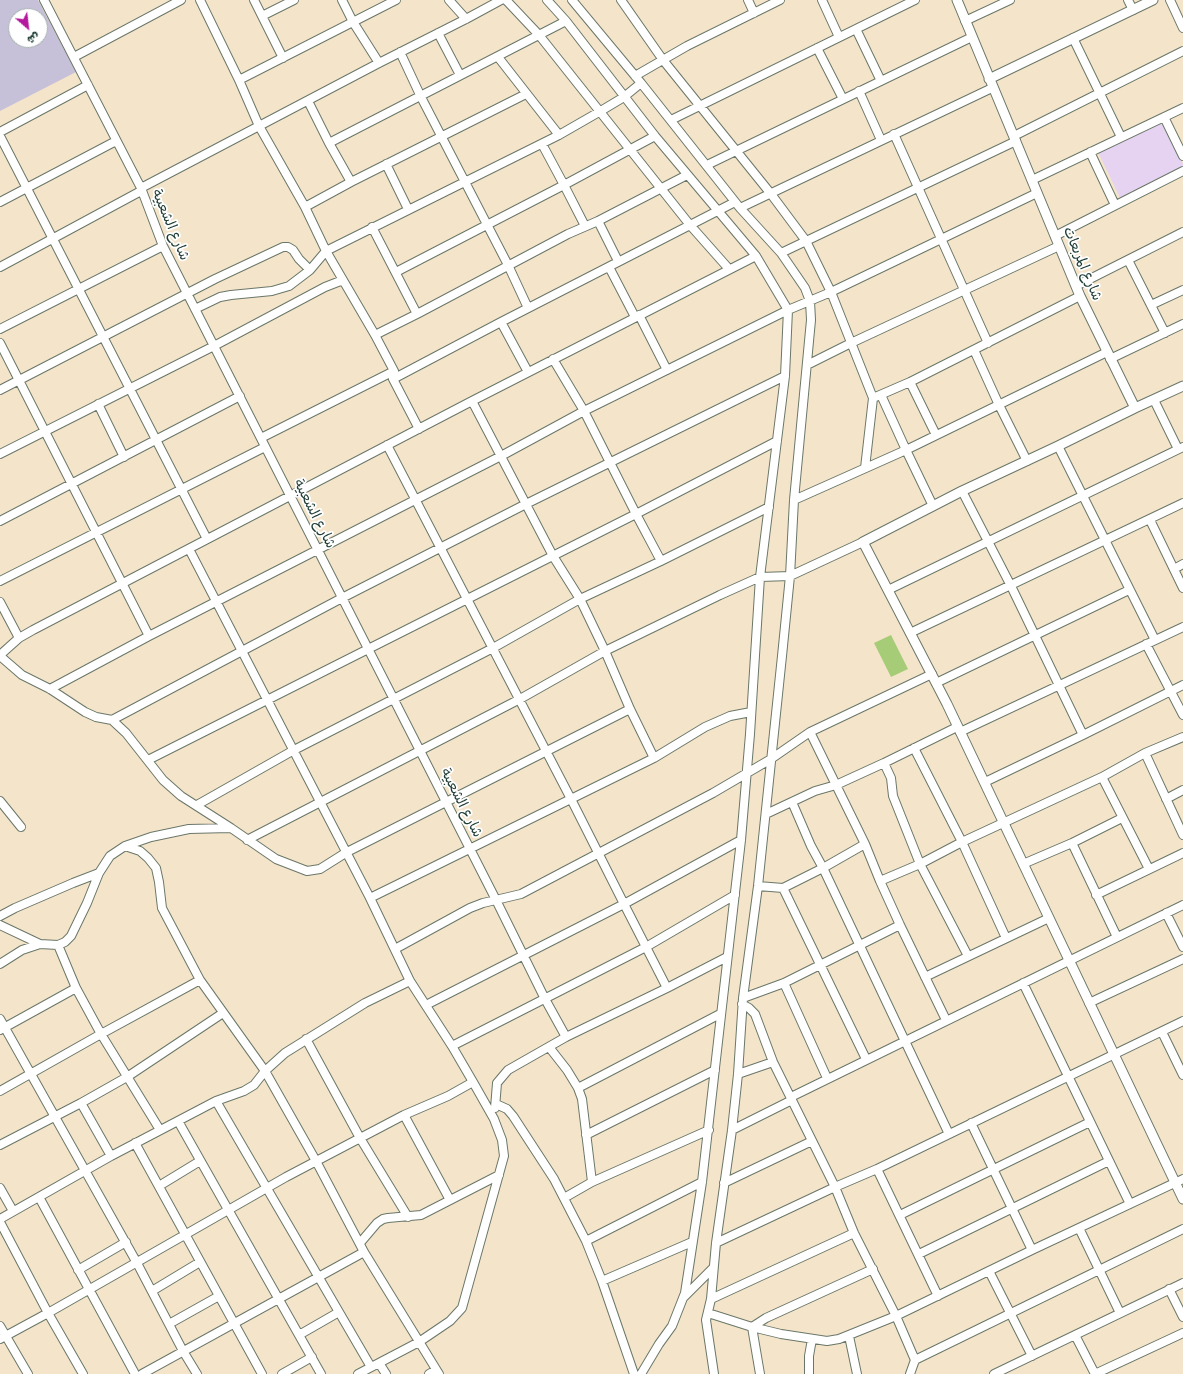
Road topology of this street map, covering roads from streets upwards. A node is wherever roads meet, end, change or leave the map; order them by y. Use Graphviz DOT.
graph roads {
  1 [pos="44,0"];
  2 [pos="181,0"];
  3 [pos="200,0"];
  4 [pos="254,0"];
  5 [pos="294,0"];
  6 [pos="342,0"];
  7 [pos="396,0"];
  8 [pos="450,0"];
  9 [pos="501,0"];
  10 [pos="506,0"];
  11 [pos="547,0"];
  12 [pos="572,0"];
  13 [pos="621,0"];
  14 [pos="748,0"];
  15 [pos="780,0"];
  16 [pos="822,0"];
  17 [pos="915,0"];
  18 [pos="957,0"];
  19 [pos="1010,0"];
  20 [pos="1128,0"];
  21 [pos="1153,0"];
  22 [pos="1170,0"];
  23 [pos="1133,10"];
  24 [pos="754,13"];
  25 [pos="262,16"];
  26 [pos="466,19"];
  27 [pos="566,21"];
  28 [pos="965,21"];
  29 [pos="353,22"];
  30 [pos="1183,28"];
  31 [pos="856,29"];
  32 [pos="438,33"];
  33 [pos="539,35"];
  34 [pos="839,37"];
  35 [pos="972,37"];
  36 [pos="1072,38"];
  37 [pos="818,48"];
  38 [pos="1183,50"];
  39 [pos="400,52"];
  40 [pos="74,57"];
  41 [pos="498,57"];
  42 [pos="283,58"];
  43 [pos="663,60"];
  44 [pos="379,63"];
  45 [pos="460,75"];
  46 [pos="635,76"];
  47 [pos="239,80"];
  48 [pos="880,81"];
  49 [pos="990,83"];
  50 [pos="641,84"];
  51 [pos="88,85"];
  52 [pos="859,91"];
  53 [pos="526,94"];
  54 [pos="1100,94"];
  55 [pos="420,97"];
  56 [pos="624,97"];
  57 [pos="843,99"];
  58 [pos="308,101"];
  59 [pos="700,106"];
  60 [pos="1183,108"];
  61 [pos="599,112"];
  62 [pos="1164,117"];
  63 [pos="671,120"];
  64 [pos="259,126"];
  65 [pos="0,132"];
  66 [pos="894,134"];
  67 [pos="559,135"];
  68 [pos="0,136"];
  69 [pos="442,136"];
  70 [pos="655,136"];
  71 [pos="1121,137"];
  72 [pos="1015,139"];
  73 [pos="881,140"];
  74 [pos="116,141"];
  75 [pos="329,143"];
  76 [pos="542,144"];
  77 [pos="630,150"];
  78 [pos="736,151"];
  79 [pos="1090,152"];
  80 [pos="1183,156"];
  81 [pos="386,164"];
  82 [pos="707,166"];
  83 [pos="1183,171"];
  84 [pos="687,175"];
  85 [pos="1032,180"];
  86 [pos="351,182"];
  87 [pos="464,182"];
  88 [pos="564,185"];
  89 [pos="918,187"];
  90 [pos="27,188"];
  91 [pos="141,189"];
  92 [pos="662,189"];
  93 [pos="1037,193"];
  94 [pos="771,194"];
  95 [pos="0,202"];
  96 [pos="1115,204"];
  97 [pos="738,205"];
  98 [pos="305,208"];
  99 [pos="408,209"];
  100 [pos="718,211"];
  101 [pos="598,221"];
  102 [pos="487,225"];
  103 [pos="690,225"];
  104 [pos="585,226"];
  105 [pos="372,227"];
  106 [pos="1183,232"];
  107 [pos="1055,236"];
  108 [pos="53,239"];
  109 [pos="941,239"];
  110 [pos="806,241"];
  111 [pos="164,246"];
  112 [pos="1059,246"];
  113 [pos="326,251"];
  114 [pos="781,253"];
  115 [pos="756,256"];
  116 [pos="1128,260"];
  117 [pos="618,261"];
  118 [pos="508,265"];
  119 [pos="0,267"];
  120 [pos="609,267"];
  121 [pos="729,269"];
  122 [pos="310,270"];
  123 [pos="396,272"];
  124 [pos="343,280"];
  125 [pos="1076,286"];
  126 [pos="78,289"];
  127 [pos="965,290"];
  128 [pos="1183,290"];
  129 [pos="830,292"];
  130 [pos="188,294"];
  131 [pos="1080,296"];
  132 [pos="810,301"];
  133 [pos="1151,305"];
  134 [pos="528,308"];
  135 [pos="196,309"];
  136 [pos="788,310"];
  137 [pos="417,314"];
  138 [pos="637,316"];
  139 [pos="501,322"];
  140 [pos="1183,324"];
  141 [pos="0,329"];
  142 [pos="1165,333"];
  143 [pos="375,334"];
  144 [pos="103,337"];
  145 [pos="851,343"];
  146 [pos="988,343"];
  147 [pos="0,344"];
  148 [pos="214,346"];
  149 [pos="974,350"];
  150 [pos="1108,355"];
  151 [pos="553,359"];
  152 [pos="807,366"];
  153 [pos="667,370"];
  154 [pos="528,372"];
  155 [pos="394,375"];
  156 [pos="785,376"];
  157 [pos="19,381"];
  158 [pos="910,382"];
  159 [pos="1183,386"];
  160 [pos="129,388"];
  161 [pos="0,390"];
  162 [pos="881,395"];
  163 [pos="240,396"];
  164 [pos="873,398"];
  165 [pos="1154,400"];
  166 [pos="472,401"];
  167 [pos="98,404"];
  168 [pos="999,405"];
  169 [pos="1134,408"];
  170 [pos="584,411"];
  171 [pos="419,429"];
  172 [pos="45,431"];
  173 [pos="936,435"];
  174 [pos="261,438"];
  175 [pos="156,440"];
  176 [pos="777,441"];
  177 [pos="387,445"];
  178 [pos="1058,446"];
  179 [pos="265,447"];
  180 [pos="1180,448"];
  181 [pos="906,450"];
  182 [pos="0,454"];
  183 [pos="501,456"];
  184 [pos="124,457"];
  185 [pos="1027,461"];
  186 [pos="610,462"];
  187 [pos="865,468"];
  188 [pos="72,484"];
  189 [pos="181,489"];
  190 [pos="962,491"];
  191 [pos="290,495"];
  192 [pos="1083,495"];
  193 [pos="416,500"];
  194 [pos="794,500"];
  195 [pos="1183,503"];
  196 [pos="526,504"];
  197 [pos="933,506"];
  198 [pos="769,507"];
  199 [pos="636,514"];
  200 [pos="1150,520"];
  201 [pos="0,521"];
  202 [pos="96,532"];
  203 [pos="206,539"];
  204 [pos="1105,541"];
  205 [pos="863,542"];
  206 [pos="989,542"];
  207 [pos="189,548"];
  208 [pos="440,548"];
  209 [pos="318,550"];
  210 [pos="553,556"];
  211 [pos="661,561"];
  212 [pos="1183,564"];
  213 [pos="1174,569"];
  214 [pos="790,576"];
  215 [pos="760,577"];
  216 [pos="0,581"];
  217 [pos="122,584"];
  218 [pos="1011,586"];
  219 [pos="1183,588"];
  220 [pos="888,590"];
  221 [pos="1129,590"];
  222 [pos="342,598"];
  223 [pos="467,599"];
  224 [pos="580,599"];
  225 [pos="0,602"];
  226 [pos="216,602"];
  227 [pos="1183,627"];
  228 [pos="910,633"];
  229 [pos="149,636"];
  230 [pos="1034,636"];
  231 [pos="19,638"];
  232 [pos="1155,640"];
  233 [pos="1146,644"];
  234 [pos="493,648"];
  235 [pos="368,650"];
  236 [pos="242,651"];
  237 [pos="605,651"];
  238 [pos="0,656"];
  239 [pos="932,674"];
  240 [pos="936,683"];
  241 [pos="1183,685"];
  242 [pos="1058,686"];
  243 [pos="50,689"];
  244 [pos="1171,691"];
  245 [pos="394,699"];
  246 [pos="520,699"];
  247 [pos="268,700"];
  248 [pos="630,709"];
  249 [pos="751,712"];
  250 [pos="1183,715"];
  251 [pos="112,720"];
  252 [pos="959,730"];
  253 [pos="810,732"];
  254 [pos="1083,735"];
  255 [pos="1183,737"];
  256 [pos="914,748"];
  257 [pos="294,750"];
  258 [pos="420,751"];
  259 [pos="547,751"];
  260 [pos="1145,753"];
  261 [pos="654,758"];
  262 [pos="771,759"];
  263 [pos="148,760"];
  264 [pos="884,763"];
  265 [pos="746,773"];
  266 [pos="1102,777"];
  267 [pos="984,782"];
  268 [pos="836,785"];
  269 [pos="1183,790"];
  270 [pos="572,799"];
  271 [pos="1166,799"];
  272 [pos="0,801"];
  273 [pos="321,802"];
  274 [pos="446,802"];
  275 [pos="792,802"];
  276 [pos="197,805"];
  277 [pos="766,814"];
  278 [pos="1122,818"];
  279 [pos="1004,823"];
  280 [pos="21,827"];
  281 [pos="231,828"];
  282 [pos="1183,835"];
  283 [pos="247,840"];
  284 [pos="741,840"];
  285 [pos="962,842"];
  286 [pos="1072,843"];
  287 [pos="865,844"];
  288 [pos="125,846"];
  289 [pos="470,849"];
  290 [pos="347,852"];
  291 [pos="598,853"];
  292 [pos="1183,853"];
  293 [pos="920,864"];
  294 [pos="1023,864"];
  295 [pos="823,868"];
  296 [pos="1149,870"];
  297 [pos="99,873"];
  298 [pos="880,881"];
  299 [pos="758,886"];
  300 [pos="783,888"];
  301 [pos="735,895"];
  302 [pos="1096,895"];
  303 [pos="370,898"];
  304 [pos="496,900"];
  305 [pos="624,904"];
  306 [pos="1183,905"];
  307 [pos="1166,913"];
  308 [pos="0,916"];
  309 [pos="1049,918"];
  310 [pos="0,925"];
  311 [pos="900,926"];
  312 [pos="1117,937"];
  313 [pos="1006,938"];
  314 [pos="40,944"];
  315 [pos="58,944"];
  316 [pos="860,945"];
  317 [pos="646,947"];
  318 [pos="1183,947"];
  319 [pos="395,949"];
  320 [pos="523,955"];
  321 [pos="968,956"];
  322 [pos="727,957"];
  323 [pos="1183,959"];
  324 [pos="1070,961"];
  325 [pos="0,964"];
  326 [pos="819,965"];
  327 [pos="925,977"];
  328 [pos="200,980"];
  329 [pos="410,981"];
  330 [pos="784,982"];
  331 [pos="1023,983"];
  332 [pos="76,988"];
  333 [pos="667,988"];
  334 [pos="545,999"];
  335 [pos="742,1001"];
  336 [pos="1089,1003"];
  337 [pos="426,1005"];
  338 [pos="223,1013"];
  339 [pos="720,1014"];
  340 [pos="0,1019"];
  341 [pos="946,1020"];
  342 [pos="1183,1021"];
  343 [pos="2,1029"];
  344 [pos="1162,1032"];
  345 [pos="101,1034"];
  346 [pos="566,1037"];
  347 [pos="306,1039"];
  348 [pos="905,1040"];
  349 [pos="452,1046"];
  350 [pos="548,1047"];
  351 [pos="1114,1055"];
  352 [pos="866,1059"];
  353 [pos="773,1062"];
  354 [pos="715,1070"];
  355 [pos="265,1072"];
  356 [pos="32,1073"];
  357 [pos="738,1074"];
  358 [pos="1183,1075"];
  359 [pos="127,1077"];
  360 [pos="1068,1077"];
  361 [pos="827,1078"];
  362 [pos="473,1082"];
  363 [pos="578,1088"];
  364 [pos="0,1091"];
  365 [pos="792,1098"];
  366 [pos="216,1101"];
  367 [pos="81,1103"];
  368 [pos="496,1104"];
  369 [pos="404,1115"];
  370 [pos="55,1116"];
  371 [pos="494,1119"];
  372 [pos="178,1121"];
  373 [pos="1090,1122"];
  374 [pos="971,1123"];
  375 [pos="160,1130"];
  376 [pos="709,1130"];
  377 [pos="732,1130"];
  378 [pos="949,1134"];
  379 [pos="586,1135"];
  380 [pos="360,1138"];
  381 [pos="812,1141"];
  382 [pos="135,1143"];
  383 [pos="0,1145"];
  384 [pos="111,1156"];
  385 [pos="200,1161"];
  386 [pos="316,1161"];
  387 [pos="1109,1162"];
  388 [pos="877,1169"];
  389 [pos="993,1169"];
  390 [pos="85,1171"];
  391 [pos="499,1175"];
  392 [pos="1179,1181"];
  393 [pos="592,1182"];
  394 [pos="702,1182"];
  395 [pos="724,1183"];
  396 [pos="159,1186"];
  397 [pos="836,1187"];
  398 [pos="0,1188"];
  399 [pos="268,1188"];
  400 [pos="39,1197"];
  401 [pos="564,1198"];
  402 [pos="1183,1199"];
  403 [pos="450,1200"];
  404 [pos="1130,1204"];
  405 [pos="1012,1209"];
  406 [pos="228,1210"];
  407 [pos="13,1211"];
  408 [pos="900,1215"];
  409 [pos="408,1217"];
  410 [pos="0,1218"];
  411 [pos="0,1222"];
  412 [pos="1079,1228"];
  413 [pos="1183,1229"];
  414 [pos="854,1233"];
  415 [pos="185,1234"];
  416 [pos="586,1241"];
  417 [pos="126,1242"];
  418 [pos="692,1242"];
  419 [pos="716,1243"];
  420 [pos="360,1244"];
  421 [pos="1032,1250"];
  422 [pos="364,1252"];
  423 [pos="919,1254"];
  424 [pos="200,1262"];
  425 [pos="138,1263"];
  426 [pos="713,1268"];
  427 [pos="873,1269"];
  428 [pos="78,1270"];
  429 [pos="989,1270"];
  430 [pos="1099,1270"];
  431 [pos="319,1277"];
  432 [pos="602,1281"];
  433 [pos="1183,1283"];
  434 [pos="1169,1289"];
  435 [pos="89,1290"];
  436 [pos="152,1291"];
  437 [pos="219,1296"];
  438 [pos="938,1296"];
  439 [pos="711,1298"];
  440 [pos="279,1299"];
  441 [pos="682,1299"];
  442 [pos="339,1312"];
  443 [pos="48,1313"];
  444 [pos="708,1313"];
  445 [pos="1010,1313"];
  446 [pos="1120,1313"];
  447 [pos="896,1316"];
  448 [pos="1183,1317"];
  449 [pos="234,1323"];
  450 [pos="169,1324"];
  451 [pos="0,1326"];
  452 [pos="752,1327"];
  453 [pos="1183,1333"];
  454 [pos="299,1335"];
  455 [pos="1076,1335"];
  456 [pos="849,1336"];
  457 [pos="3,1338"];
  458 [pos="812,1339"];
  459 [pos="419,1342"];
  460 [pos="183,1351"];
  461 [pos="1032,1356"];
  462 [pos="312,1357"];
  463 [pos="915,1360"];
  464 [pos="379,1363"];
  465 [pos="371,1367"];
  466 [pos="435,1373"];
  467 [pos="912,1373"];
  468 [pos="28,1374"];
  469 [pos="83,1374"];
  470 [pos="135,1374"];
  471 [pos="142,1374"];
  472 [pos="197,1374"];
  473 [pos="262,1374"];
  474 [pos="282,1374"];
  475 [pos="321,1374"];
  476 [pos="358,1374"];
  477 [pos="386,1374"];
  478 [pos="634,1374"];
  479 [pos="641,1374"];
  480 [pos="714,1374"];
  481 [pos="760,1374"];
  482 [pos="809,1374"];
  483 [pos="856,1374"];
  484 [pos="994,1374"];
  485 [pos="1095,1374"];
  1 -- 40 [label="street, شارع الشعبية"];
  2 -- 40 [label="street"];
  3 -- 47 [label="street"];
  4 -- 25 [label="street"];
  5 -- 25 [label="street"];
  6 -- 29 [label="street"];
  7 -- 29 [label="street"];
  8 -- 26 [label="street"];
  9 -- 26 [label="street"];
  10 -- 33 [label="street"];
  11 -- 27 [label="street"];
  12 -- 46 [label="street"];
  13 -- 43 [label="street"];
  14 -- 24 [label="street"];
  15 -- 24 [label="street"];
  16 -- 34 [label="street"];
  17 -- 31 [label="street"];
  18 -- 28 [label="street, شارع المربعات"];
  19 -- 28 [label="street"];
  20 -- 23 [label="street"];
  21 -- 23 [label="street"];
  22 -- 30 [label="street"];
  23 -- 36 [label="street"];
  24 -- 43 [label="street"];
  25 -- 42 [label="street"];
  26 -- 32 [label="street"];
  27 -- 33 [label="street"];
  27 -- 56 [label="street"];
  28 -- 35 [label="street, شارع المربعات"];
  29 -- 42 [label="street"];
  29 -- 44 [label="street"];
  31 -- 34 [label="street"];
  31 -- 48 [label="street"];
  32 -- 39 [label="street"];
  32 -- 45 [label="street"];
  33 -- 41 [label="street"];
  33 -- 61 [label="street"];
  34 -- 37 [label="street"];
  35 -- 48 [label="street"];
  35 -- 49 [label="street, شارع المربعات"];
  36 -- 49 [label="street"];
  36 -- 54 [label="street"];
  37 -- 57 [label="street"];
  37 -- 59 [label="street"];
  38 -- 54 [label="street"];
  39 -- 44 [label="street"];
  39 -- 55 [label="street"];
  40 -- 51 [label="street, شارع الشعبية"];
  41 -- 45 [label="street"];
  41 -- 53 [label="street"];
  42 -- 47 [label="street"];
  43 -- 46 [label="street"];
  43 -- 59 [label="street"];
  44 -- 58 [label="street"];
  45 -- 55 [label="street"];
  46 -- 50 [label="street"];
  47 -- 64 [label="street"];
  48 -- 52 [label="street"];
  49 -- 66 [label="street"];
  49 -- 72 [label="street, شارع المربعات"];
  50 -- 56 [label="street"];
  50 -- 63 [label="street"];
  51 -- 65 [label="street"];
  51 -- 74 [label="street, شارع الشعبية"];
  52 -- 57 [label="street"];
  52 -- 73 [label="street"];
  53 -- 67 [label="street"];
  53 -- 69 [label="street"];
  54 -- 71 [label="street"];
  54 -- 72 [label="street"];
  55 -- 69 [label="street"];
  55 -- 75 [label="street"];
  56 -- 61 [label="street"];
  56 -- 70 [label="street"];
  57 -- 78 [label="street"];
  58 -- 64 [label="street"];
  58 -- 75 [label="street"];
  59 -- 63 [label="street"];
  59 -- 78 [label="street"];
  60 -- 62 [label="street"];
  61 -- 67 [label="street"];
  61 -- 77 [label="street"];
  62 -- 71 [label="street"];
  62 -- 80 [label="street"];
  63 -- 82 [label="street"];
  64 -- 91 [label="street"];
  64 -- 98 [label="street"];
  66 -- 73 [label="street"];
  66 -- 89 [label="street"];
  67 -- 76 [label="street"];
  68 -- 90 [label="street"];
  69 -- 81 [label="street"];
  69 -- 87 [label="street"];
  70 -- 77 [label="street"];
  70 -- 84 [label="street"];
  71 -- 79 [label="street"];
  72 -- 85 [label="street, شارع المربعات"];
  72 -- 89 [label="street"];
  73 -- 94 [label="street"];
  74 -- 90 [label="street"];
  74 -- 91 [label="street, شارع الشعبية"];
  75 -- 86 [label="street"];
  76 -- 87 [label="street"];
  76 -- 88 [label="street"];
  77 -- 88 [label="street"];
  77 -- 92 [label="street"];
  78 -- 82 [label="street"];
  78 -- 94 [label="street"];
  79 -- 85 [label="street"];
  79 -- 96 [label="street"];
  81 -- 86 [label="street"];
  81 -- 99 [label="street"];
  82 -- 97 [label="street"];
  83 -- 96 [label="street"];
  84 -- 92 [label="street"];
  84 -- 100 [label="street"];
  85 -- 93 [label="street, شارع المربعات"];
  86 -- 98 [label="street"];
  87 -- 99 [label="street"];
  87 -- 102 [label="street"];
  88 -- 102 [label="street"];
  88 -- 104 [label="street"];
  89 -- 109 [label="street"];
  89 -- 110 [label="street"];
  90 -- 95 [label="street"];
  90 -- 108 [label="street"];
  91 -- 108 [label="street"];
  91 -- 111 [label="street, شارع الشعبية"];
  92 -- 101 [label="street"];
  92 -- 103 [label="street"];
  93 -- 107 [label="street, شارع المربعات"];
  93 -- 109 [label="street"];
  94 -- 97 [label="street"];
  94 -- 110 [label="street"];
  96 -- 107 [label="street"];
  97 -- 100 [label="street"];
  97 -- 114 [label="street"];
  98 -- 113 [label="street"];
  99 -- 105 [label="street"];
  100 -- 103 [label="street"];
  100 -- 115 [label="street"];
  101 -- 104 [label="street"];
  101 -- 117 [label="street"];
  102 -- 118 [label="street"];
  102 -- 123 [label="street"];
  103 -- 117 [label="street"];
  103 -- 121 [label="street"];
  104 -- 118 [label="street"];
  105 -- 113 [label="street"];
  105 -- 123 [label="street"];
  106 -- 116 [label="street"];
  107 -- 112 [label="street, شارع المربعات"];
  108 -- 119 [label="street"];
  108 -- 126 [label="street"];
  109 -- 127 [label="street"];
  109 -- 129 [label="street"];
  110 -- 114 [label="street"];
  110 -- 129 [label="street"];
  111 -- 126 [label="street"];
  111 -- 130 [label="street, شارع الشعبية"];
  112 -- 125 [label="street, شارع المربعات"];
  112 -- 127 [label="street"];
  113 -- 122 [label="street"];
  113 -- 124 [label="street"];
  114 -- 132 [label="street"];
  115 -- 121 [label="street"];
  115 -- 136 [label="street"];
  116 -- 125 [label="street"];
  116 -- 133 [label="street"];
  117 -- 120 [label="street"];
  118 -- 134 [label="street"];
  118 -- 137 [label="street"];
  120 -- 134 [label="street"];
  120 -- 138 [label="street"];
  121 -- 138 [label="street"];
  122 -- 130 [label="street"];
  122 -- 135 [label="street"];
  123 -- 137 [label="street"];
  124 -- 143 [label="street"];
  124 -- 148 [label="street"];
  125 -- 131 [label="street, شارع المربعات"];
  126 -- 141 [label="street"];
  126 -- 144 [label="street"];
  127 -- 145 [label="street"];
  127 -- 146 [label="street"];
  128 -- 133 [label="street"];
  129 -- 132 [label="street"];
  129 -- 145 [label="street"];
  130 -- 135 [label="street, شارع الشعبية"];
  130 -- 144 [label="street"];
  131 -- 146 [label="street"];
  131 -- 150 [label="street, شارع المربعات"];
  132 -- 136 [label="street"];
  132 -- 152 [label="street"];
  133 -- 142 [label="street"];
  134 -- 139 [label="street"];
  135 -- 148 [label="street, شارع الشعبية"];
  136 -- 153 [label="street"];
  136 -- 156 [label="street"];
  137 -- 143 [label="street"];
  138 -- 151 [label="street"];
  138 -- 153 [label="street"];
  139 -- 154 [label="street"];
  139 -- 155 [label="street"];
  140 -- 142 [label="street"];
  142 -- 150 [label="street"];
  143 -- 155 [label="street"];
  144 -- 157 [label="street"];
  144 -- 160 [label="street"];
  145 -- 152 [label="street"];
  145 -- 164 [label="street"];
  146 -- 149 [label="street"];
  147 -- 157 [label="street"];
  148 -- 160 [label="street"];
  148 -- 163 [label="street, شارع الشعبية"];
  149 -- 158 [label="street"];
  149 -- 168 [label="street"];
  150 -- 168 [label="street"];
  150 -- 169 [label="street, شارع المربعات"];
  151 -- 154 [label="street"];
  151 -- 170 [label="street"];
  152 -- 194 [label="street"];
  153 -- 170 [label="street"];
  154 -- 166 [label="street"];
  155 -- 171 [label="street"];
  155 -- 174 [label="street"];
  156 -- 176 [label="street"];
  156 -- 186 [label="street"];
  157 -- 161 [label="street"];
  157 -- 172 [label="street"];
  158 -- 162 [label="street"];
  158 -- 173 [label="street"];
  159 -- 165 [label="street"];
  160 -- 167 [label="street"];
  160 -- 175 [label="street"];
  162 -- 164 [label="street"];
  162 -- 181 [label="street"];
  163 -- 174 [label="street, شارع الشعبية"];
  163 -- 175 [label="street"];
  164 -- 187 [label="street"];
  165 -- 169 [label="street"];
  165 -- 180 [label="street"];
  166 -- 171 [label="street"];
  166 -- 183 [label="street"];
  167 -- 172 [label="street"];
  167 -- 184 [label="street"];
  168 -- 173 [label="street"];
  168 -- 185 [label="street"];
  169 -- 178 [label="street"];
  170 -- 183 [label="street"];
  170 -- 186 [label="street"];
  171 -- 177 [label="street"];
  172 -- 182 [label="street"];
  172 -- 188 [label="street"];
  173 -- 181 [label="street"];
  174 -- 179 [label="street, شارع الشعبية"];
  175 -- 184 [label="street"];
  175 -- 189 [label="street"];
  176 -- 198 [label="street"];
  176 -- 199 [label="street"];
  177 -- 191 [label="street"];
  177 -- 193 [label="street"];
  178 -- 185 [label="street"];
  178 -- 192 [label="street"];
  179 -- 189 [label="street"];
  179 -- 191 [label="street, شارع الشعبية"];
  180 -- 192 [label="street"];
  181 -- 187 [label="street"];
  181 -- 197 [label="street"];
  183 -- 193 [label="street"];
  183 -- 196 [label="street"];
  184 -- 188 [label="street"];
  185 -- 190 [label="street"];
  186 -- 196 [label="street"];
  186 -- 199 [label="street"];
  187 -- 194 [label="street"];
  188 -- 201 [label="street"];
  188 -- 202 [label="street"];
  189 -- 202 [label="street"];
  189 -- 203 [label="street"];
  190 -- 197 [label="street"];
  190 -- 206 [label="street"];
  191 -- 203 [label="street"];
  191 -- 209 [label="street, شارع الشعبية"];
  192 -- 204 [label="street"];
  192 -- 206 [label="street"];
  193 -- 208 [label="street"];
  193 -- 209 [label="street"];
  194 -- 214 [label="street"];
  195 -- 200 [label="street"];
  196 -- 208 [label="street"];
  196 -- 210 [label="street"];
  197 -- 205 [label="street"];
  198 -- 211 [label="street"];
  198 -- 215 [label="street"];
  199 -- 210 [label="street"];
  199 -- 211 [label="street"];
  200 -- 204 [label="street"];
  200 -- 213 [label="street"];
  202 -- 216 [label="street"];
  202 -- 217 [label="street"];
  203 -- 207 [label="street"];
  204 -- 218 [label="street"];
  204 -- 221 [label="street"];
  205 -- 214 [label="street"];
  205 -- 220 [label="street"];
  206 -- 218 [label="street"];
  206 -- 220 [label="street"];
  207 -- 217 [label="street"];
  207 -- 226 [label="street"];
  208 -- 222 [label="street"];
  208 -- 223 [label="street"];
  209 -- 222 [label="street, شارع الشعبية"];
  209 -- 226 [label="street"];
  210 -- 223 [label="street"];
  210 -- 224 [label="street"];
  211 -- 224 [label="street"];
  212 -- 213 [label="street"];
  213 -- 219 [label="street"];
  214 -- 215 [label="street"];
  214 -- 262 [label="street"];
  215 -- 237 [label="street"];
  215 -- 249 [label="street"];
  217 -- 229 [label="street"];
  217 -- 231 [label="street"];
  218 -- 228 [label="street"];
  218 -- 230 [label="street"];
  220 -- 228 [label="street"];
  221 -- 230 [label="street"];
  221 -- 232 [label="street"];
  222 -- 235 [label="street, شارع الشعبية"];
  222 -- 236 [label="street"];
  223 -- 234 [label="street"];
  223 -- 235 [label="street"];
  224 -- 234 [label="street"];
  224 -- 237 [label="street"];
  225 -- 231 [label="street"];
  226 -- 229 [label="street"];
  226 -- 236 [label="street"];
  227 -- 232 [label="street"];
  228 -- 239 [label="street"];
  229 -- 243 [label="street"];
  230 -- 240 [label="street"];
  230 -- 242 [label="street"];
  231 -- 238 [label="street"];
  232 -- 233 [label="street"];
  233 -- 242 [label="street"];
  233 -- 244 [label="street"];
  234 -- 245 [label="street"];
  234 -- 246 [label="street"];
  235 -- 245 [label="street, شارع الشعبية"];
  235 -- 247 [label="street"];
  236 -- 247 [label="street"];
  236 -- 251 [label="street"];
  237 -- 246 [label="street"];
  237 -- 248 [label="street"];
  238 -- 243 [label="street"];
  239 -- 240 [label="street"];
  239 -- 253 [label="street"];
  240 -- 252 [label="street"];
  241 -- 244 [label="street"];
  242 -- 252 [label="street"];
  242 -- 254 [label="street"];
  243 -- 251 [label="street"];
  244 -- 250 [label="street"];
  244 -- 254 [label="street"];
  245 -- 257 [label="street"];
  245 -- 258 [label="street, شارع الشعبية"];
  246 -- 258 [label="street"];
  246 -- 259 [label="street"];
  247 -- 257 [label="street"];
  247 -- 263 [label="street"];
  248 -- 259 [label="street"];
  248 -- 261 [label="street"];
  249 -- 261 [label="street"];
  249 -- 265 [label="street"];
  251 -- 263 [label="street"];
  252 -- 256 [label="street"];
  252 -- 267 [label="street"];
  253 -- 262 [label="street"];
  253 -- 268 [label="street"];
  254 -- 267 [label="street"];
  255 -- 260 [label="street"];
  256 -- 264 [label="street"];
  256 -- 285 [label="street"];
  257 -- 273 [label="street"];
  257 -- 276 [label="street"];
  258 -- 273 [label="street"];
  258 -- 274 [label="street, شارع الشعبية"];
  259 -- 270 [label="street"];
  259 -- 274 [label="street"];
  260 -- 266 [label="street"];
  260 -- 271 [label="street"];
  261 -- 270 [label="street"];
  262 -- 265 [label="street"];
  262 -- 277 [label="street"];
  263 -- 276 [label="street"];
  264 -- 268 [label="street"];
  264 -- 293 [label="street"];
  265 -- 284 [label="street"];
  265 -- 291 [label="street"];
  266 -- 278 [label="street"];
  266 -- 279 [label="street"];
  267 -- 279 [label="street"];
  268 -- 275 [label="street"];
  268 -- 287 [label="street"];
  269 -- 271 [label="street"];
  270 -- 289 [label="street"];
  270 -- 291 [label="street"];
  271 -- 282 [label="street"];
  272 -- 280 [label="street"];
  273 -- 283 [label="street"];
  273 -- 290 [label="street"];
  274 -- 289 [label="street, شارع الشعبية"];
  274 -- 290 [label="street"];
  275 -- 277 [label="street"];
  275 -- 295 [label="street"];
  276 -- 281 [label="street"];
  277 -- 299 [label="street"];
  278 -- 286 [label="street"];
  278 -- 296 [label="street"];
  279 -- 285 [label="street"];
  279 -- 294 [label="street"];
  281 -- 283 [label="street"];
  281 -- 288 [label="street"];
  283 -- 290 [label="street"];
  284 -- 301 [label="street"];
  284 -- 305 [label="street"];
  285 -- 293 [label="street"];
  285 -- 313 [label="street"];
  286 -- 294 [label="street"];
  286 -- 302 [label="street"];
  287 -- 295 [label="street"];
  287 -- 298 [label="street"];
  288 -- 297 [label="street"];
  288 -- 328 [label="street"];
  289 -- 303 [label="street"];
  289 -- 304 [label="street, شارع الشعبية"];
  290 -- 303 [label="street"];
  291 -- 304 [label="street"];
  291 -- 305 [label="street"];
  292 -- 296 [label="street"];
  293 -- 298 [label="street"];
  293 -- 321 [label="street"];
  294 -- 309 [label="street"];
  295 -- 300 [label="street"];
  295 -- 316 [label="street"];
  296 -- 302 [label="street"];
  297 -- 308 [label="street"];
  297 -- 315 [label="street"];
  298 -- 311 [label="street"];
  299 -- 300 [label="street"];
  299 -- 335 [label="street"];
  300 -- 326 [label="street"];
  301 -- 317 [label="street"];
  301 -- 322 [label="street"];
  302 -- 312 [label="street"];
  303 -- 319 [label="street"];
  304 -- 319 [label="street"];
  304 -- 320 [label="street, شارع الشعبية"];
  305 -- 317 [label="street"];
  305 -- 320 [label="street"];
  306 -- 307 [label="street"];
  307 -- 312 [label="street"];
  307 -- 318 [label="street"];
  309 -- 313 [label="street"];
  309 -- 324 [label="street"];
  310 -- 314 [label="street"];
  311 -- 316 [label="street"];
  311 -- 327 [label="street"];
  312 -- 324 [label="street"];
  313 -- 321 [label="street"];
  314 -- 315 [label="street"];
  314 -- 325 [label="street"];
  315 -- 332 [label="street"];
  316 -- 326 [label="street"];
  316 -- 348 [label="street"];
  317 -- 333 [label="street"];
  317 -- 334 [label="street"];
  319 -- 329 [label="street"];
  320 -- 334 [label="street, شارع الشعبية"];
  320 -- 337 [label="street"];
  321 -- 327 [label="street"];
  322 -- 333 [label="street"];
  322 -- 339 [label="street"];
  323 -- 336 [label="street"];
  324 -- 331 [label="street"];
  324 -- 336 [label="street"];
  326 -- 330 [label="street"];
  326 -- 352 [label="street"];
  327 -- 341 [label="street"];
  328 -- 338 [label="street"];
  328 -- 345 [label="street"];
  329 -- 337 [label="street"];
  329 -- 347 [label="street"];
  330 -- 335 [label="street"];
  330 -- 361 [label="street"];
  331 -- 341 [label="street"];
  331 -- 360 [label="street"];
  332 -- 343 [label="street"];
  332 -- 345 [label="street"];
  333 -- 346 [label="street"];
  334 -- 346 [label="street, شارع الشعبية"];
  334 -- 349 [label="street"];
  335 -- 353 [label="street"];
  335 -- 357 [label="street"];
  336 -- 351 [label="street"];
  337 -- 349 [label="street"];
  338 -- 355 [label="street"];
  338 -- 359 [label="street"];
  339 -- 354 [label="street"];
  339 -- 363 [label="street"];
  340 -- 343 [label="street"];
  341 -- 348 [label="street"];
  342 -- 344 [label="street"];
  343 -- 356 [label="street"];
  344 -- 351 [label="street"];
  344 -- 358 [label="street"];
  345 -- 356 [label="street"];
  345 -- 359 [label="street"];
  346 -- 350 [label="street"];
  347 -- 355 [label="street"];
  347 -- 380 [label="street"];
  348 -- 352 [label="street"];
  348 -- 378 [label="street"];
  349 -- 362 [label="street"];
  350 -- 363 [label="street"];
  350 -- 368 [label="street"];
  351 -- 360 [label="street"];
  351 -- 392 [label="street"];
  352 -- 361 [label="street"];
  353 -- 357 [label="street"];
  353 -- 365 [label="street"];
  354 -- 376 [label="street"];
  354 -- 379 [label="street"];
  355 -- 366 [label="street"];
  355 -- 386 [label="street"];
  356 -- 364 [label="street"];
  356 -- 370 [label="street"];
  357 -- 377 [label="street"];
  359 -- 367 [label="street"];
  359 -- 375 [label="street"];
  360 -- 373 [label="street"];
  360 -- 374 [label="street"];
  361 -- 365 [label="street"];
  362 -- 369 [label="street"];
  362 -- 371 [label="street"];
  363 -- 379 [label="street"];
  365 -- 377 [label="street"];
  365 -- 381 [label="street"];
  366 -- 372 [label="street"];
  366 -- 399 [label="street"];
  367 -- 370 [label="street"];
  367 -- 384 [label="street"];
  368 -- 371 [label="street"];
  368 -- 401 [label="street"];
  369 -- 380 [label="street"];
  369 -- 403 [label="street"];
  370 -- 383 [label="street"];
  370 -- 390 [label="street"];
  371 -- 391 [label="street"];
  372 -- 375 [label="street"];
  372 -- 385 [label="street"];
  373 -- 387 [label="street"];
  373 -- 389 [label="street"];
  374 -- 378 [label="street"];
  374 -- 389 [label="street"];
  375 -- 382 [label="street"];
  376 -- 393 [label="street"];
  376 -- 394 [label="street"];
  377 -- 395 [label="street"];
  378 -- 388 [label="street"];
  379 -- 393 [label="street"];
  380 -- 386 [label="street"];
  380 -- 409 [label="street"];
  381 -- 395 [label="street"];
  381 -- 397 [label="street"];
  382 -- 384 [label="street"];
  382 -- 396 [label="street"];
  384 -- 390 [label="street"];
  385 -- 396 [label="street"];
  385 -- 406 [label="street"];
  386 -- 399 [label="street"];
  386 -- 420 [label="street"];
  387 -- 404 [label="street"];
  387 -- 405 [label="street"];
  388 -- 397 [label="street"];
  388 -- 408 [label="street"];
  389 -- 405 [label="street"];
  389 -- 408 [label="street"];
  390 -- 400 [label="street"];
  390 -- 417 [label="street"];
  391 -- 403 [label="street"];
  391 -- 459 [label="street"];
  392 -- 402 [label="street"];
  392 -- 404 [label="street"];
  393 -- 401 [label="street"];
  394 -- 416 [label="street"];
  394 -- 418 [label="street"];
  395 -- 419 [label="street"];
  396 -- 415 [label="street"];
  397 -- 414 [label="street"];
  397 -- 419 [label="street"];
  398 -- 407 [label="street"];
  399 -- 406 [label="street"];
  399 -- 431 [label="street"];
  400 -- 407 [label="street"];
  400 -- 428 [label="street"];
  401 -- 416 [label="street"];
  403 -- 409 [label="street"];
  404 -- 412 [label="street"];
  405 -- 421 [label="street"];
  405 -- 423 [label="street"];
  406 -- 415 [label="street"];
  406 -- 440 [label="street"];
  407 -- 410 [label="street"];
  408 -- 423 [label="street"];
  409 -- 420 [label="street"];
  411 -- 443 [label="street"];
  412 -- 421 [label="street"];
  412 -- 430 [label="street"];
  413 -- 430 [label="street"];
  414 -- 427 [label="street"];
  414 -- 439 [label="street"];
  415 -- 424 [label="street"];
  415 -- 425 [label="street"];
  416 -- 432 [label="street"];
  417 -- 425 [label="street"];
  417 -- 428 [label="street"];
  418 -- 432 [label="street"];
  418 -- 441 [label="street"];
  419 -- 426 [label="street"];
  420 -- 422 [label="street"];
  421 -- 429 [label="street"];
  422 -- 431 [label="street"];
  422 -- 459 [label="street"];
  423 -- 438 [label="street"];
  424 -- 436 [label="street"];
  424 -- 437 [label="street"];
  425 -- 435 [label="street"];
  425 -- 436 [label="street"];
  426 -- 439 [label="street"];
  426 -- 441 [label="street"];
  427 -- 447 [label="street"];
  427 -- 452 [label="street"];
  428 -- 435 [label="street"];
  429 -- 438 [label="street"];
  429 -- 445 [label="street"];
  430 -- 445 [label="street"];
  430 -- 446 [label="street"];
  431 -- 440 [label="street"];
  431 -- 442 [label="street"];
  432 -- 478 [label="street"];
  433 -- 434 [label="street"];
  434 -- 446 [label="street"];
  434 -- 448 [label="street"];
  435 -- 443 [label="street"];
  435 -- 470 [label="street"];
  436 -- 450 [label="street"];
  437 -- 449 [label="street"];
  437 -- 450 [label="street"];
  438 -- 447 [label="street"];
  439 -- 444 [label="street"];
  440 -- 449 [label="street"];
  440 -- 454 [label="street"];
  441 -- 479 [label="street"];
  442 -- 454 [label="street"];
  442 -- 465 [label="street"];
  443 -- 457 [label="street"];
  443 -- 469 [label="street"];
  444 -- 452 [label="street"];
  444 -- 480 [label="street"];
  445 -- 461 [label="street"];
  445 -- 463 [label="street"];
  446 -- 455 [label="street"];
  447 -- 456 [label="street"];
  447 -- 463 [label="street"];
  449 -- 460 [label="street"];
  449 -- 473 [label="street"];
  450 -- 460 [label="street"];
  451 -- 457 [label="street"];
  452 -- 458 [label="street"];
  452 -- 481 [label="street"];
  453 -- 485 [label="street"];
  454 -- 462 [label="street"];
  455 -- 461 [label="street"];
  455 -- 485 [label="street"];
  456 -- 458 [label="street"];
  456 -- 483 [label="street"];
  457 -- 468 [label="street"];
  458 -- 482 [label="street"];
  459 -- 464 [label="street"];
  459 -- 466 [label="street"];
  460 -- 471 [label="street"];
  460 -- 472 [label="street"];
  461 -- 484 [label="street"];
  462 -- 474 [label="street"];
  462 -- 475 [label="street"];
  463 -- 467 [label="street"];
  464 -- 465 [label="street"];
  464 -- 477 [label="street"];
  465 -- 476 [label="street"];
}
